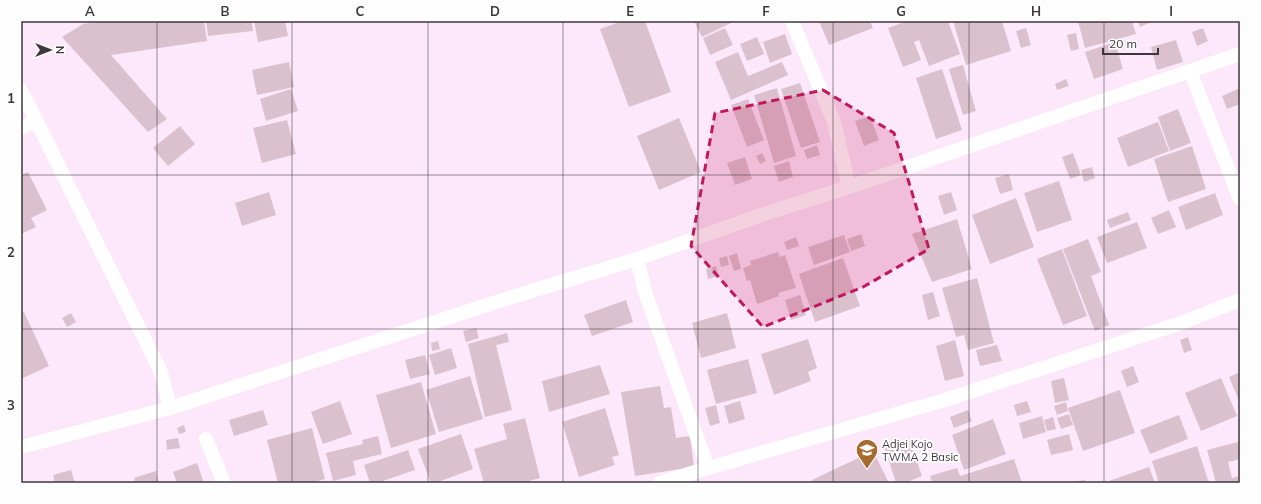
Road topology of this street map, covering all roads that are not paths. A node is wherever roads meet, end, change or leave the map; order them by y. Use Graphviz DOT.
graph roads {
  1 [pos="792,21"];
  2 [pos="1240,54"];
  3 [pos="1190,71"];
  4 [pos="21,90"];
  5 [pos="36,121"];
  6 [pos="21,128"];
  7 [pos="849,187"];
  8 [pos="1240,199"];
  9 [pos="637,259"];
  10 [pos="1240,300"];
  11 [pos="170,408"];
  12 [pos="206,439"];
  13 [pos="21,447"];
  14 [pos="708,468"];
  15 [pos="224,483"];
  16 [pos="660,483"];
  1 -- 7 [label="street"];
  2 -- 3 [label="street"];
  3 -- 7 [label="street"];
  3 -- 8 [label="street"];
  4 -- 5 [label="street"];
  5 -- 6 [label="street"];
  5 -- 11 [label="street"];
  7 -- 9 [label="street"];
  9 -- 11 [label="street"];
  9 -- 14 [label="street"];
  10 -- 14 [label="street"];
  11 -- 13 [label="street"];
  12 -- 15 [label="street"];
  14 -- 16 [label="street"];
}
